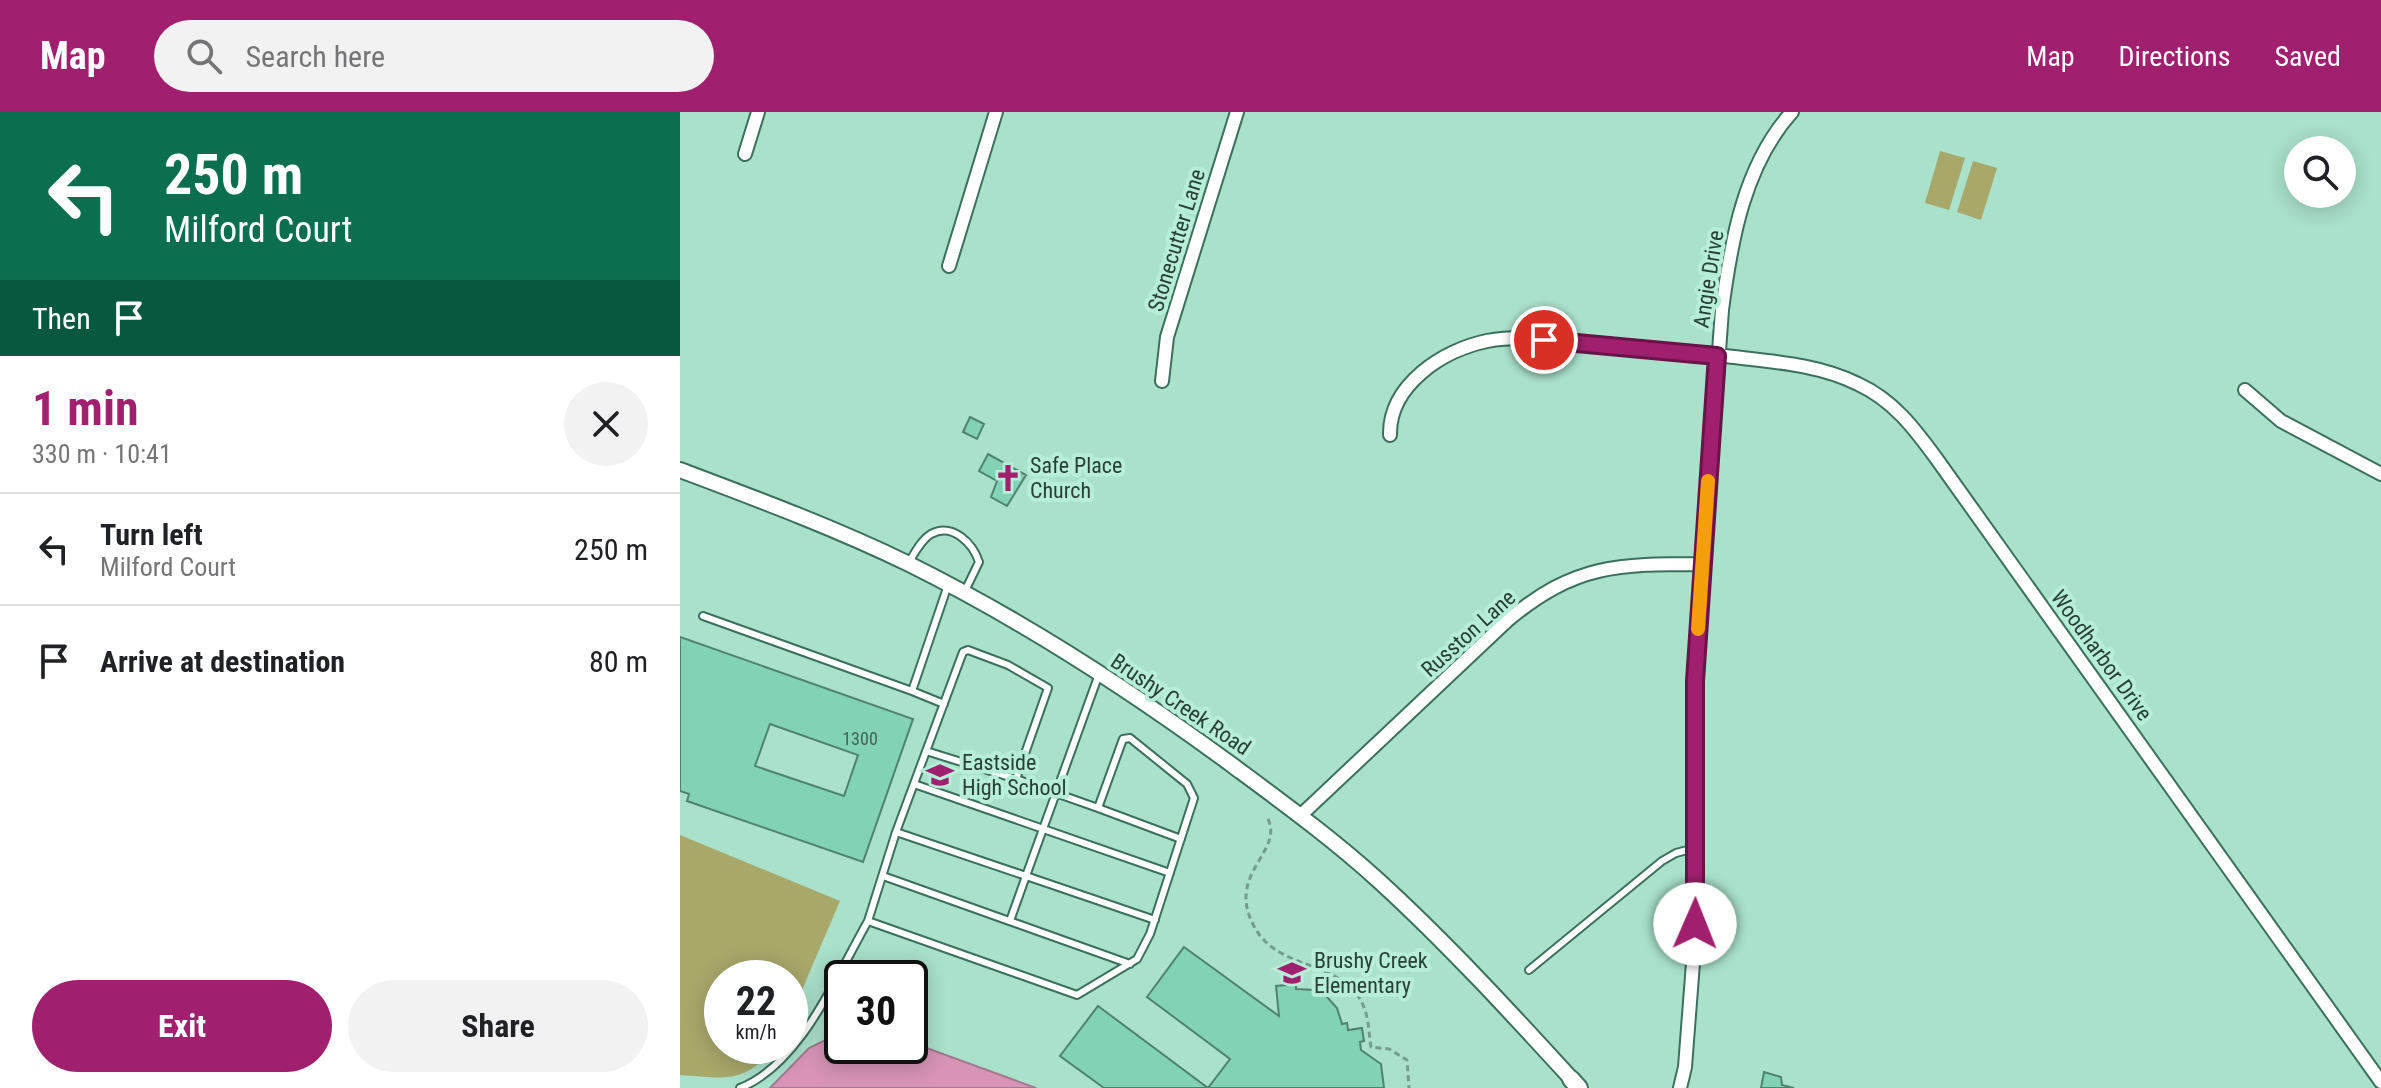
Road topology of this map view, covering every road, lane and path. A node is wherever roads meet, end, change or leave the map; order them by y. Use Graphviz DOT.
graph roads {
  1 [pos="758,112"];
  2 [pos="996,112"];
  3 [pos="1237,112"];
  4 [pos="1792,112"];
  5 [pos="745,154"];
  6 [pos="949,266"];
  7 [pos="1717,356"];
  8 [pos="1162,381"];
  9 [pos="2245,390"];
  10 [pos="1390,435"];
  11 [pos="680,470"];
  12 [pos="2381,474"];
  13 [pos="908,564"];
  14 [pos="1702,564"];
  15 [pos="948,585"];
  16 [pos="964,593"];
  17 [pos="703,616"];
  18 [pos="1099,674"];
  19 [pos="912,691"];
  20 [pos="944,704"];
  21 [pos="926,751"];
  22 [pos="1016,779"];
  23 [pos="914,784"];
  24 [pos="1058,794"];
  25 [pos="1098,808"];
  26 [pos="1300,816"];
  27 [pos="1268,819"];
  28 [pos="1043,829"];
  29 [pos="896,832"];
  30 [pos="1181,839"];
  31 [pos="1696,848"];
  32 [pos="1170,873"];
  33 [pos="883,876"];
  34 [pos="1026,876"];
  35 [pos="1155,920"];
  36 [pos="868,921"];
  37 [pos="1010,921"];
  38 [pos="1130,964"];
  39 [pos="1529,970"];
  40 [pos="1371,1047"];
  41 [pos="1361,1048"];
  42 [pos="2381,1082"];
  43 [pos="1577,1085"];
  44 [pos="740,1088"];
  45 [pos="1409,1088"];
  46 [pos="1680,1088"];
  1 -- 5 [label="street"];
  2 -- 6 [label="street"];
  3 -- 8 [label="street, Stonecutter Lane"];
  4 -- 7 [label="street, Angie Drive"];
  7 -- 10 [label="street, Woodharbor Drive"];
  7 -- 14 [label="street, Angie Drive"];
  7 -- 42 [label="street, Woodharbor Drive"];
  9 -- 12 [label="street"];
  11 -- 13 [label="street, Brushy Creek Road"];
  13 -- 15 [label="street, Brushy Creek Road"];
  13 -- 16 [label="lane"];
  14 -- 26 [label="street, Russton Lane"];
  14 -- 31 [label="street, Angie Drive"];
  15 -- 16 [label="street, Brushy Creek Road"];
  15 -- 19 [label="lane"];
  16 -- 18 [label="street, Brushy Creek Road"];
  17 -- 19 [label="lane"];
  18 -- 24 [label="lane"];
  18 -- 26 [label="street, Brushy Creek Road"];
  19 -- 20 [label="lane"];
  20 -- 21 [label="lane"];
  20 -- 22 [label="lane"];
  21 -- 22 [label="lane"];
  21 -- 23 [label="lane"];
  22 -- 24 [label="lane"];
  23 -- 28 [label="lane"];
  23 -- 29 [label="lane"];
  24 -- 25 [label="lane"];
  24 -- 28 [label="lane"];
  25 -- 30 [label="lane"];
  25 -- 30 [label="lane"];
  26 -- 43 [label="street, Brushy Creek Road"];
  27 -- 40 [label="path"];
  28 -- 32 [label="lane"];
  28 -- 34 [label="lane"];
  29 -- 33 [label="lane"];
  29 -- 34 [label="lane"];
  30 -- 32 [label="lane"];
  31 -- 39 [label="lane"];
  31 -- 46 [label="street, Angie Drive"];
  32 -- 35 [label="lane"];
  33 -- 36 [label="lane"];
  33 -- 37 [label="lane"];
  34 -- 35 [label="lane"];
  34 -- 37 [label="lane"];
  35 -- 38 [label="lane"];
  36 -- 38 [label="lane"];
  36 -- 44 [label="lane"];
  37 -- 38 [label="lane"];
  40 -- 41 [label="path"];
  40 -- 45 [label="path"];
}
